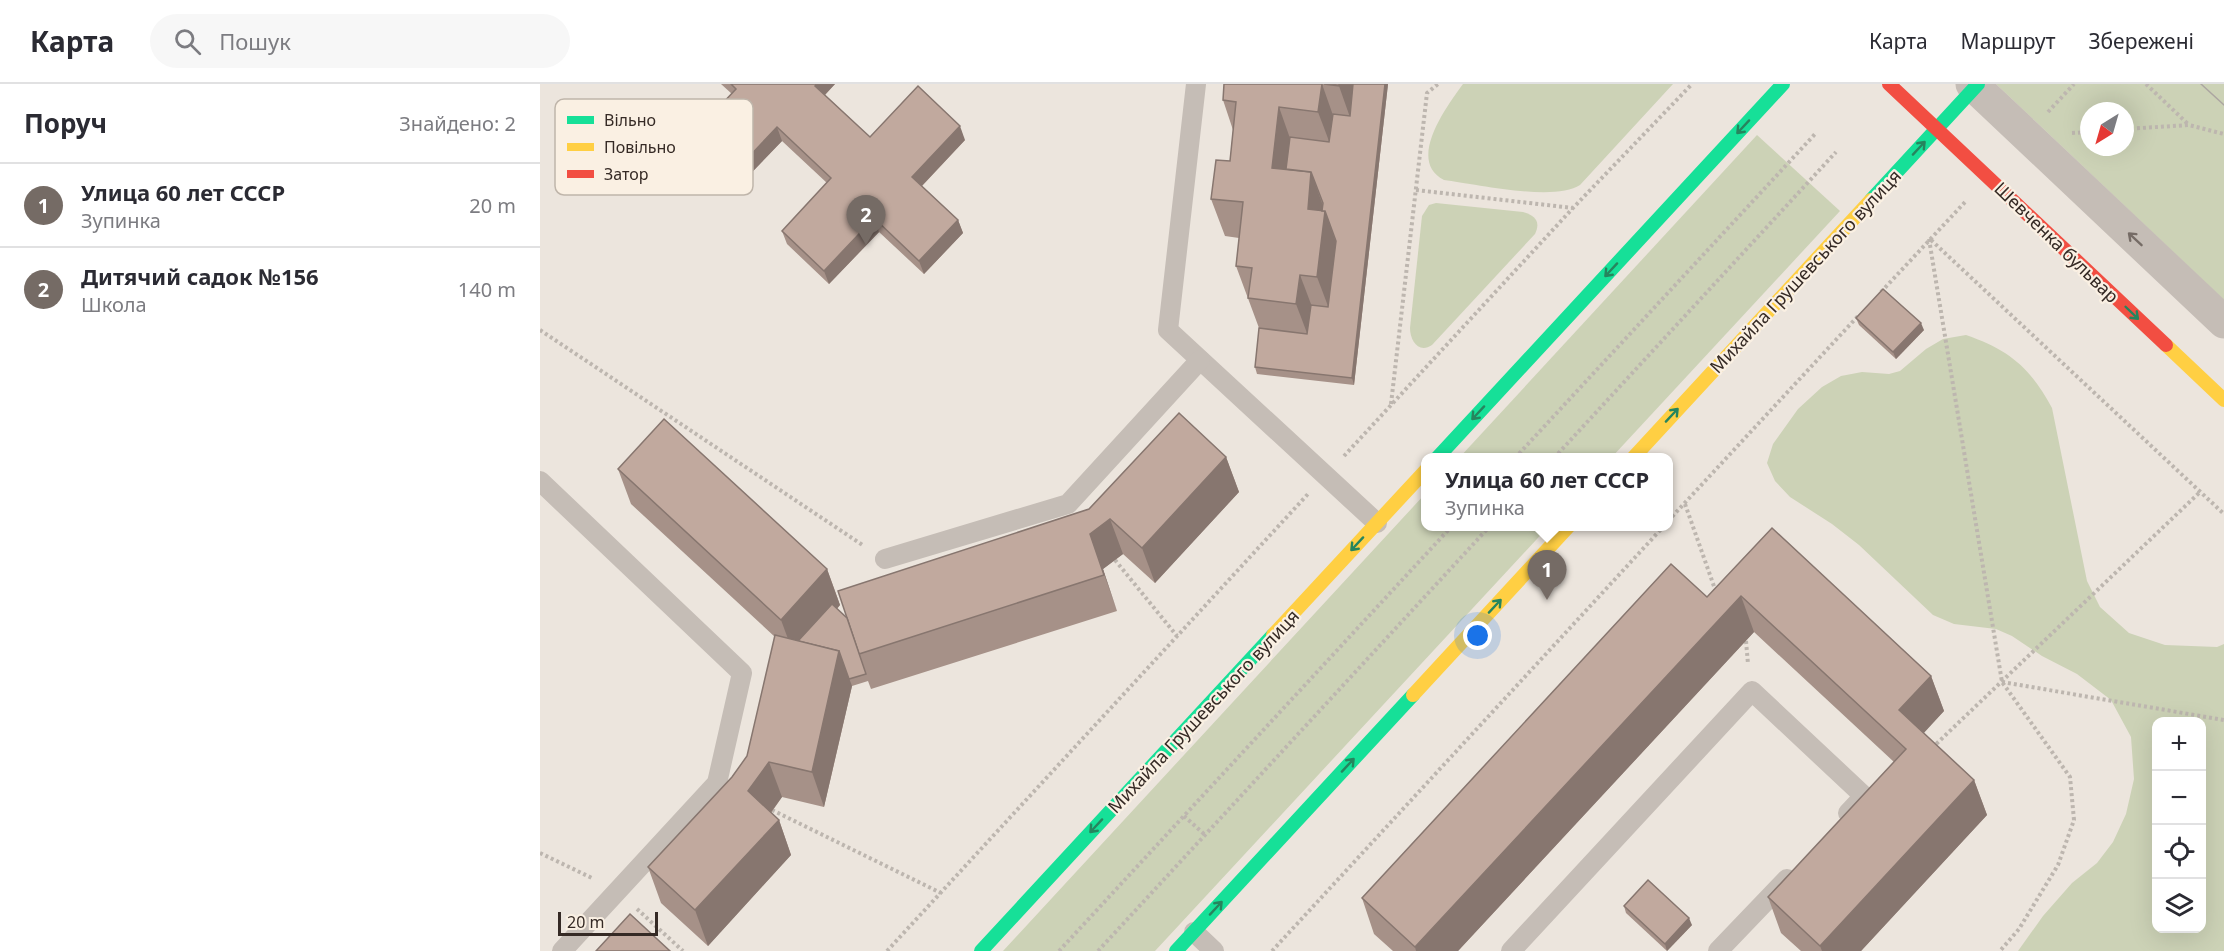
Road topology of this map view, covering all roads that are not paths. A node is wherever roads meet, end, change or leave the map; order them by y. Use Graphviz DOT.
graph roads {
  1 [pos="1196,84"];
  2 [pos="1783,84"];
  3 [pos="1889,84"];
  4 [pos="1975,85"];
  5 [pos="1937,128"];
  6 [pos="2224,322"];
  7 [pos="1200,360"];
  8 [pos="2224,400"];
  9 [pos="1442,453"];
  10 [pos="1638,453"];
  11 [pos="1421,474"];
  12 [pos="540,481"];
  13 [pos="1377,523"];
  14 [pos="1564,531"];
  15 [pos="885,560"];
  16 [pos="1833,829"];
  17 [pos="1802,863"];
  18 [pos="1194,932"];
  19 [pos="562,951"];
  20 [pos="981,951"];
  21 [pos="1176,951"];
  22 [pos="1214,951"];
  23 [pos="1511,951"];
  24 [pos="1718,951"];
  1 -- 7 [label="lane"];
  2 -- 9 [label="street, one-way"];
  3 -- 5 [label="street, Шевченка бульвар"];
  4 -- 5 [label="street, Михайла Грушевського вулиця"];
  6 -- 4 [label="street, one-way"];
  5 -- 8 [label="street, Шевченка бульвар, one-way"];
  10 -- 5 [label="street, Михайла Грушевського вулиця, one-way"];
  7 -- 13 [label="lane"];
  7 -- 15 [label="lane"];
  11 -- 13 [label="street, Михайла Грушевського вулиця"];
  12 -- 19 [label="lane"];
  13 -- 20 [label="street, Михайла Грушевського вулиця, one-way"];
  18 -- 14 [label="street, one-way"];
  16 -- 23 [label="lane"];
  17 -- 24 [label="lane"];
  18 -- 21 [label="street"];
  18 -- 22 [label="lane"];
}
